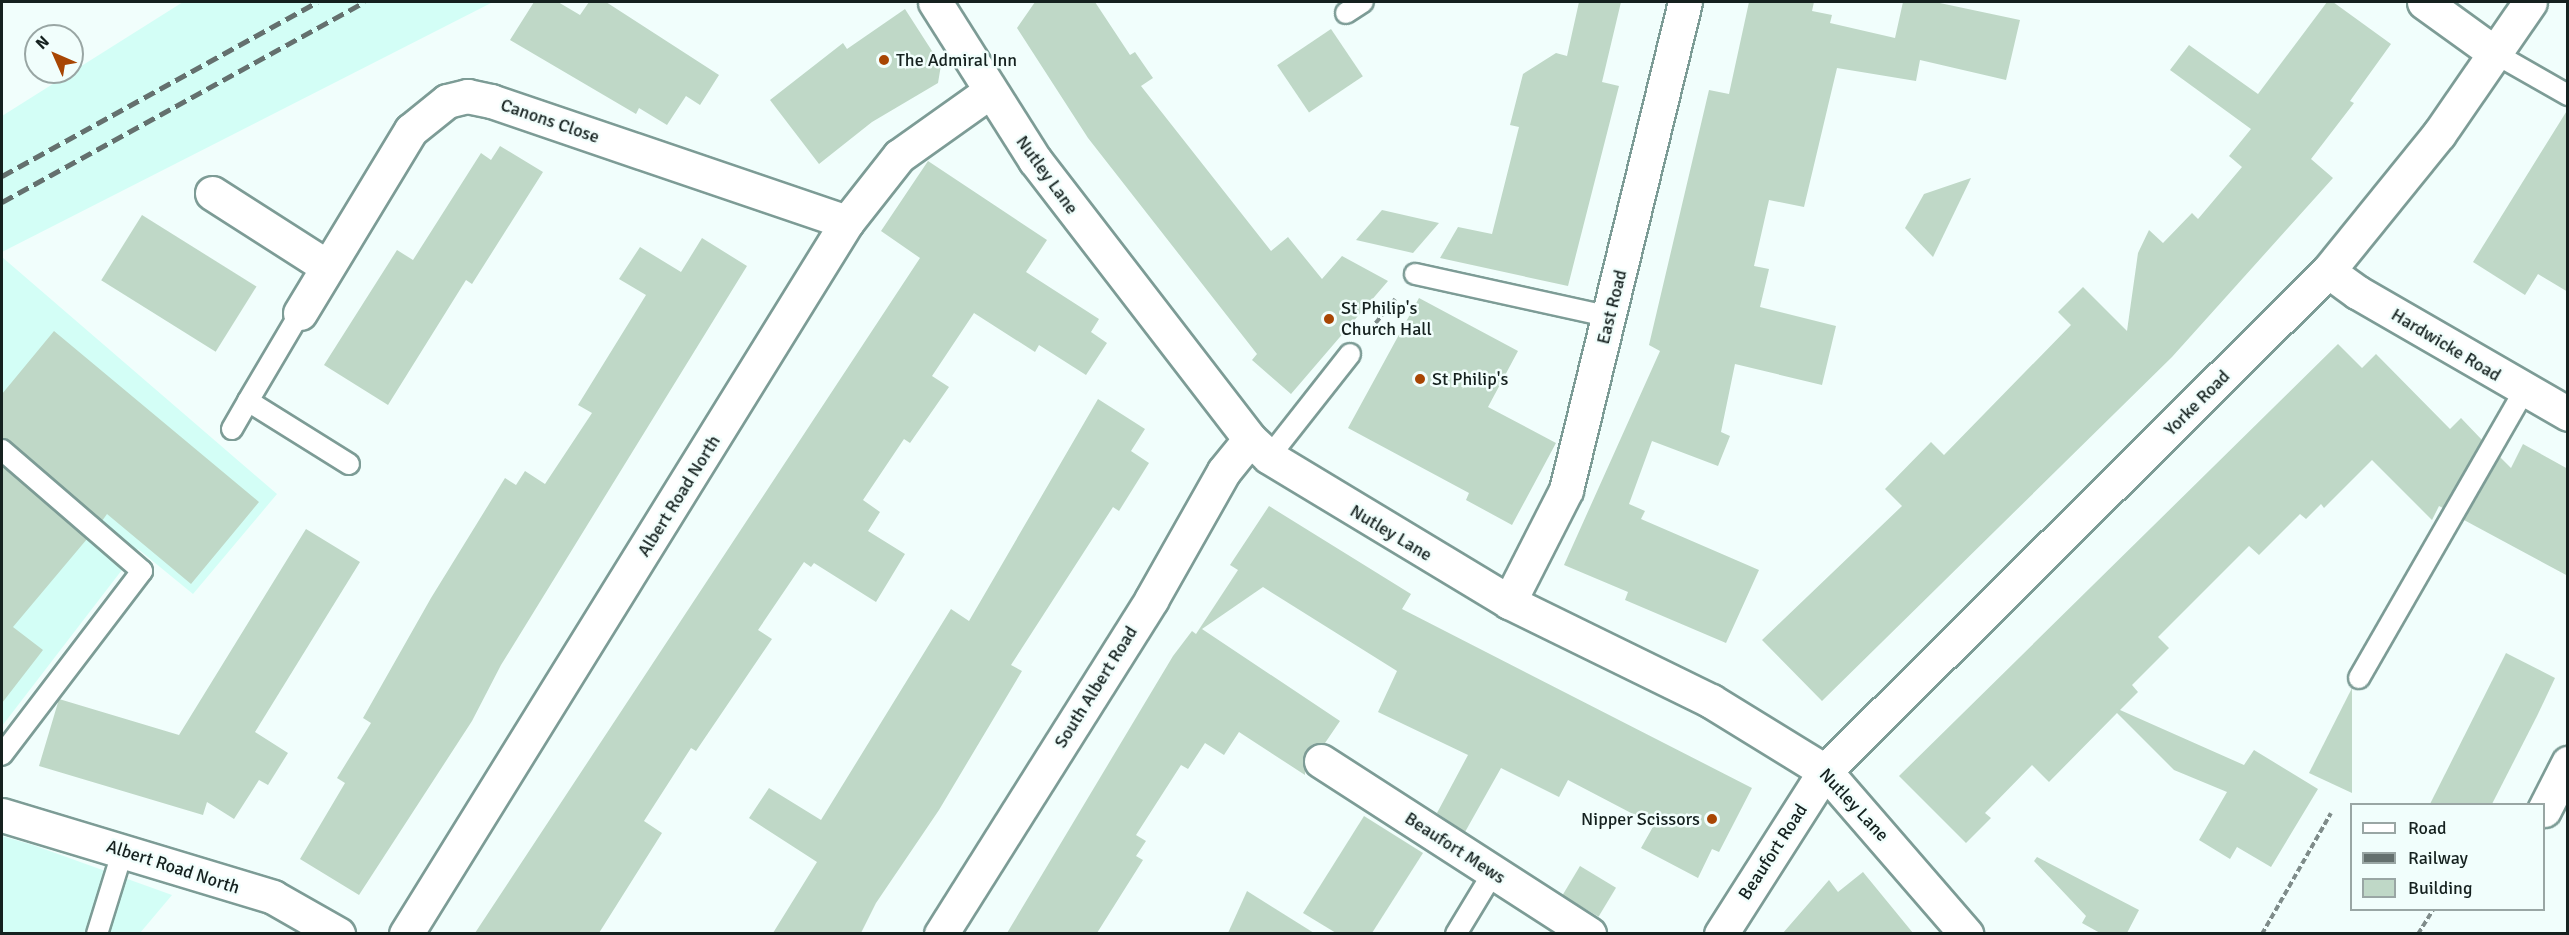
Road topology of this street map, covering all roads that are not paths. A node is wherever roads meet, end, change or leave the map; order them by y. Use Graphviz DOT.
graph roads {
  1 [pos="934,2"];
  2 [pos="1363,2"];
  3 [pos="1685,2"];
  4 [pos="2424,2"];
  5 [pos="2530,2"];
  6 [pos="1346,13"];
  7 [pos="2496,54"];
  8 [pos="989,92"];
  9 [pos="2568,95"];
  10 [pos="212,193"];
  11 [pos="847,222"];
  12 [pos="326,266"];
  13 [pos="2328,272"];
  14 [pos="1415,274"];
  15 [pos="300,313"];
  16 [pos="1610,317"];
  17 [pos="1350,354"];
  18 [pos="2523,391"];
  19 [pos="248,401"];
  20 [pos="2568,414"];
  21 [pos="232,429"];
  22 [pos="1259,448"];
  23 [pos="2,450"];
  24 [pos="350,464"];
  25 [pos="1509,602"];
  26 [pos="2359,678"];
  27 [pos="2,755"];
  28 [pos="1321,761"];
  29 [pos="2568,763"];
  30 [pos="1835,781"];
  31 [pos="2545,808"];
  32 [pos="2,814"];
  33 [pos="123,850"];
  34 [pos="1493,873"];
  35 [pos="97,933"];
  36 [pos="338,933"];
  37 [pos="406,933"];
  38 [pos="941,933"];
  39 [pos="1456,933"];
  40 [pos="1589,933"];
  41 [pos="1721,933"];
  42 [pos="1966,933"];
  1 -- 8 [label="street, Nutley Lane"];
  2 -- 6 [label="lane"];
  3 -- 16 [label="street, East Road"];
  4 -- 7 [label="street"];
  5 -- 7 [label="street, Yorke Road"];
  7 -- 9 [label="lane"];
  7 -- 13 [label="street, Yorke Road"];
  8 -- 11 [label="street, Albert Road North"];
  8 -- 22 [label="street, Nutley Lane"];
  10 -- 12 [label="street"];
  11 -- 12 [label="street, Canons Close"];
  11 -- 37 [label="street, Albert Road North"];
  12 -- 15 [label="street, Canons Close"];
  13 -- 18 [label="street, Hardwicke Road"];
  13 -- 30 [label="street, Yorke Road"];
  14 -- 16 [label="lane"];
  15 -- 19 [label="lane"];
  16 -- 25 [label="street, East Road"];
  17 -- 22 [label="lane"];
  18 -- 20 [label="street, Hardwicke Road"];
  18 -- 26 [label="lane"];
  19 -- 21 [label="lane"];
  19 -- 24 [label="lane"];
  22 -- 25 [label="street, Nutley Lane"];
  22 -- 38 [label="street, South Albert Road"];
  23 -- 27 [label="lane"];
  25 -- 30 [label="street, Nutley Lane"];
  28 -- 34 [label="street, Beaufort Mews"];
  29 -- 31 [label="street"];
  30 -- 41 [label="street, Beaufort Road"];
  30 -- 42 [label="street, Nutley Lane"];
  32 -- 33 [label="street, Albert Road North"];
  33 -- 35 [label="lane"];
  33 -- 36 [label="street, Albert Road North"];
  34 -- 39 [label="lane"];
  34 -- 40 [label="street, Beaufort Mews"];
}
